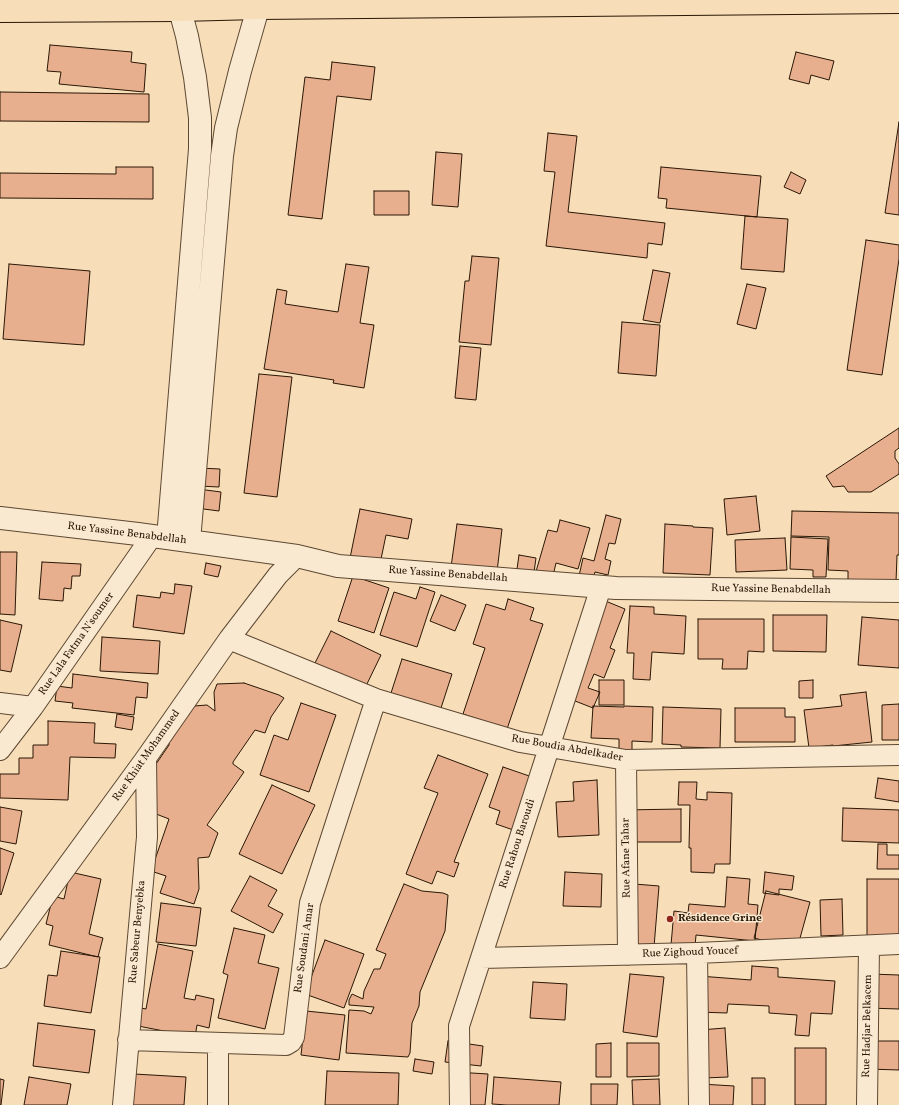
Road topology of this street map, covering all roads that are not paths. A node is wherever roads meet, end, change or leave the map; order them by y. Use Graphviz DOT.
graph roads {
  1 [pos="899,2"];
  2 [pos="608,3"];
  3 [pos="258,8"];
  4 [pos="180,10"];
  5 [pos="0,11"];
  6 [pos="0,518"];
  7 [pos="170,538"];
  8 [pos="297,556"];
  9 [pos="601,587"];
  10 [pos="899,591"];
  11 [pos="229,638"];
  12 [pos="376,699"];
  13 [pos="0,703"];
  14 [pos="33,707"];
  15 [pos="549,747"];
  16 [pos="0,750"];
  17 [pos="899,755"];
  18 [pos="146,758"];
  19 [pos="626,760"];
  20 [pos="899,944"];
  21 [pos="869,946"];
  22 [pos="697,953"];
  23 [pos="628,955"];
  24 [pos="0,958"];
  25 [pos="481,958"];
  26 [pos="128,1040"];
  27 [pos="218,1043"];
  28 [pos="122,1105"];
  29 [pos="218,1105"];
  30 [pos="460,1105"];
  31 [pos="698,1105"];
  32 [pos="867,1105"];
  1 -- 2 [label="main road"];
  2 -- 3 [label="main road"];
  3 -- 4 [label="main road"];
  3 -- 7 [label="street"];
  4 -- 5 [label="main road"];
  4 -- 7 [label="street"];
  6 -- 7 [label="street, Rue Yassine Benabdellah"];
  7 -- 8 [label="street, Rue Yassine Benabdellah"];
  7 -- 14 [label="street, Rue Lala Fatma N'soumer"];
  8 -- 9 [label="street, Rue Yassine Benabdellah"];
  8 -- 11 [label="street, Rue Khiat Mohammed"];
  9 -- 10 [label="street, Rue Yassine Benabdellah"];
  9 -- 15 [label="street, Rue Rahou Baroudi"];
  11 -- 12 [label="street, Rue Boudia Abdelkader"];
  11 -- 18 [label="street, Rue Khiat Mohammed"];
  12 -- 15 [label="street, Rue Boudia Abdelkader"];
  12 -- 27 [label="street, Rue Soudani Amar"];
  13 -- 14 [label="street"];
  14 -- 16 [label="street, Rue Lala Fatma N'soumer"];
  15 -- 19 [label="street, Rue Boudia Abdelkader"];
  15 -- 25 [label="street, Rue Rahou Baroudi"];
  17 -- 19 [label="street, Rue Boudia Abdelkader"];
  18 -- 24 [label="street, Rue Khiat Mohammed"];
  18 -- 26 [label="street, Rue Sabeur Benyebka"];
  19 -- 23 [label="street, Rue Afane Tahar"];
  20 -- 21 [label="street, Rue Zighoud Youcef"];
  21 -- 22 [label="street, Rue Zighoud Youcef"];
  21 -- 32 [label="street, Rue Hadjar Belkacem"];
  22 -- 23 [label="street, Rue Zighoud Youcef"];
  22 -- 31 [label="street"];
  23 -- 25 [label="street, Rue Zighoud Youcef"];
  25 -- 30 [label="street, Rue Rahou Baroudi"];
  26 -- 27 [label="street, Rue Soudani Amar"];
  26 -- 28 [label="street, Rue Sabeur Benyebka"];
  27 -- 29 [label="street"];
}
